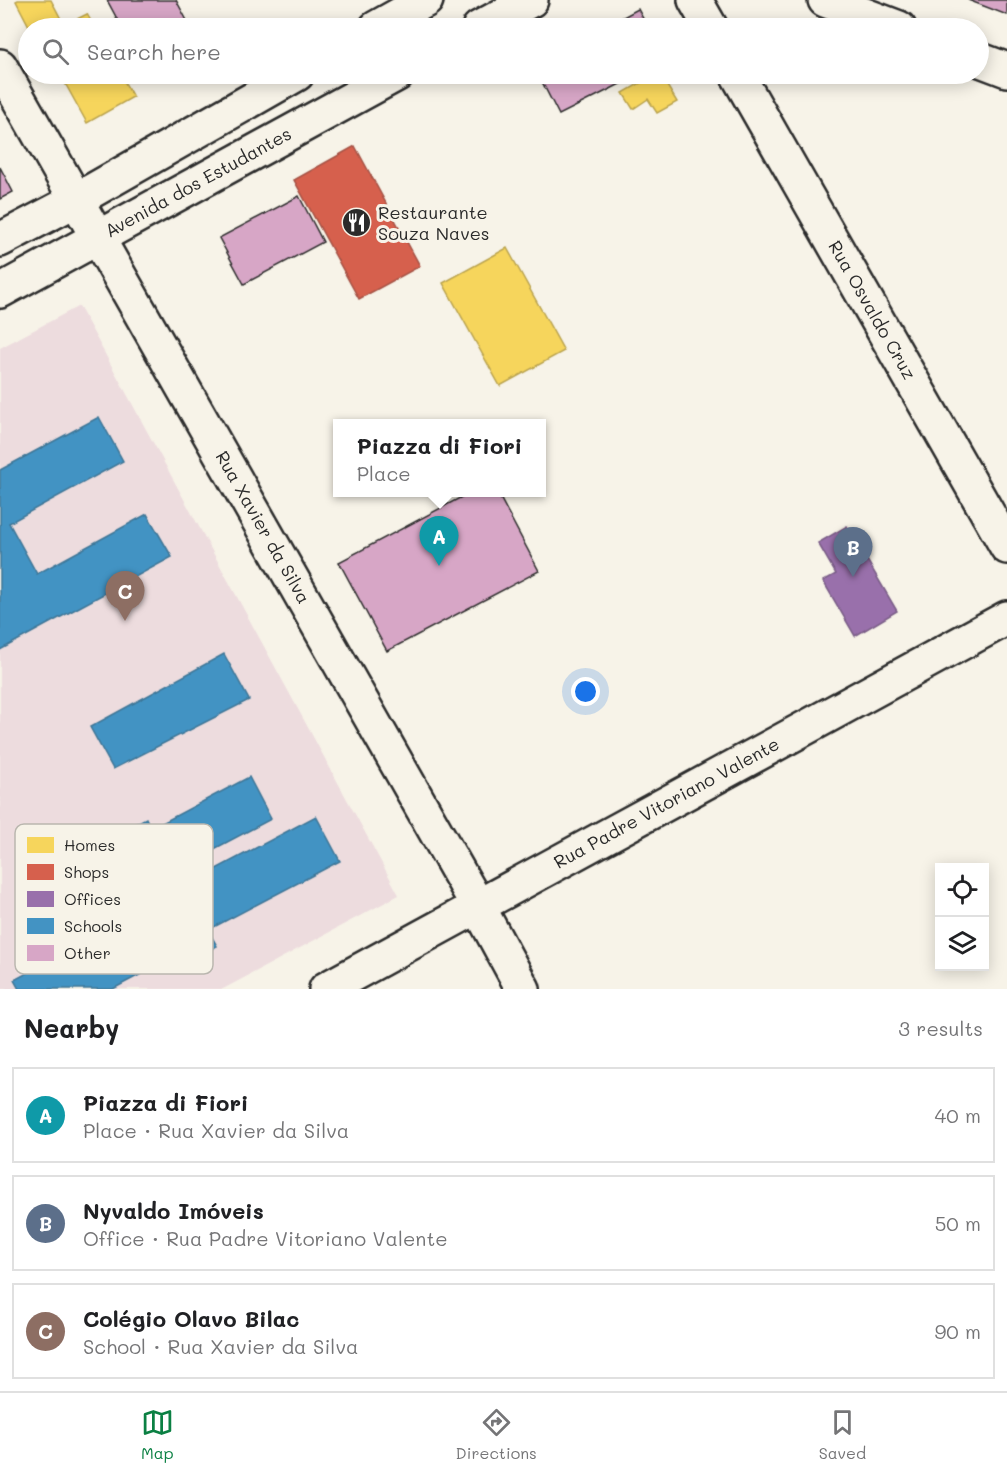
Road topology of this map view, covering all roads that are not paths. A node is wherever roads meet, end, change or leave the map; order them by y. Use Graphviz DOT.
graph roads {
  1 [pos="426,0"];
  2 [pos="531,0"];
  3 [pos="695,0"];
  4 [pos="825,0"];
  5 [pos="394,18"];
  6 [pos="498,18"];
  7 [pos="705,18"];
  8 [pos="873,18"];
  9 [pos="989,63"];
  10 [pos="0,66"];
  11 [pos="1007,70"];
  12 [pos="279,84"];
  13 [pos="743,84"];
  14 [pos="343,86"];
  15 [pos="76,200"];
  16 [pos="98,237"];
  17 [pos="0,240"];
  18 [pos="0,291"];
  19 [pos="1007,547"];
  20 [pos="1007,618"];
  21 [pos="478,906"];
  22 [pos="326,989"];
  23 [pos="523,989"];
  1 -- 5 [label="street"];
  2 -- 6 [label="street"];
  3 -- 7 [label="street"];
  4 -- 8 [label="street"];
  9 -- 11 [label="street"];
  10 -- 15 [label="street, Rua Xavier da Silva"];
  12 -- 15 [label="street"];
  13 -- 19 [label="street, Rua Osvaldo Cruz"];
  14 -- 16 [label="street, Avenida dos Estudantes"];
  15 -- 16 [label="street, Rua Xavier da Silva"];
  15 -- 17 [label="street"];
  16 -- 18 [label="street, Avenida dos Estudantes"];
  16 -- 21 [label="street, Rua Xavier da Silva"];
  20 -- 21 [label="street, Rua Padre Vitoriano Valente"];
  21 -- 22 [label="street, Rua Padre Vitoriano Valente"];
  21 -- 23 [label="street, Rua Xavier da Silva"];
}
